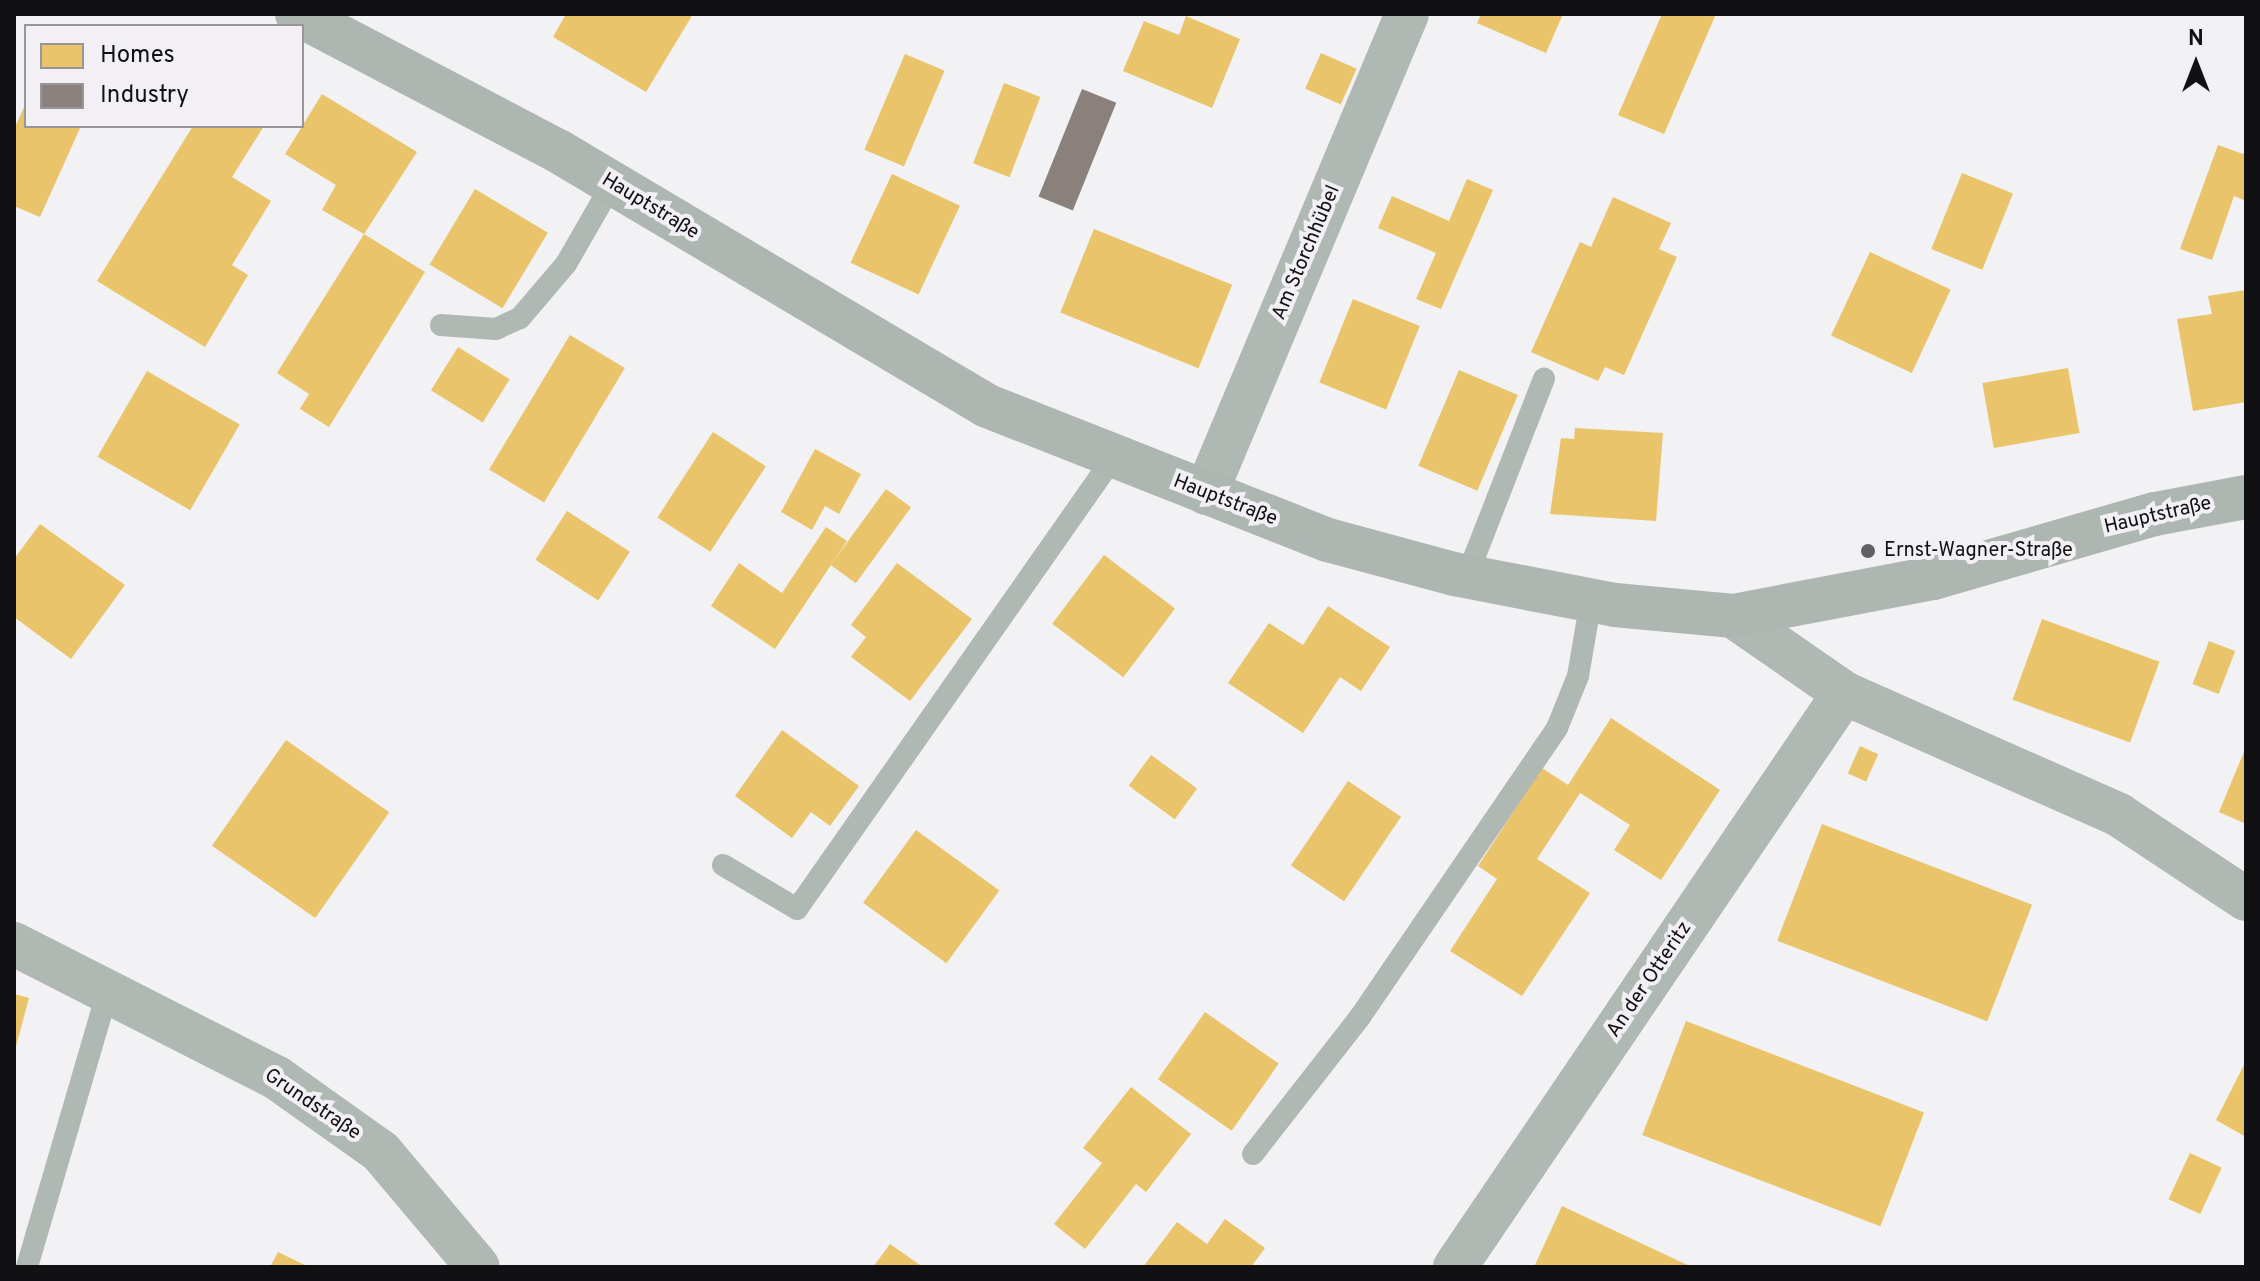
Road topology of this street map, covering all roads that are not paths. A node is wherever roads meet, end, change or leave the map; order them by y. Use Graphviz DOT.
graph roads {
  1 [pos="297,14"];
  2 [pos="1407,14"];
  3 [pos="612,184"];
  4 [pos="441,325"];
  5 [pos="1544,378"];
  6 [pos="1113,458"];
  7 [pos="1206,493"];
  8 [pos="2246,497"];
  9 [pos="1467,576"];
  10 [pos="1591,600"];
  11 [pos="1733,616"];
  12 [pos="1844,693"];
  13 [pos="723,865"];
  14 [pos="2246,899"];
  15 [pos="14,944"];
  16 [pos="107,993"];
  17 [pos="1253,1154"];
  18 [pos="27,1267"];
  19 [pos="478,1267"];
  20 [pos="1455,1267"];
  1 -- 3 [label="street, Hauptstraße"];
  2 -- 7 [label="street, Am Storchhübel"];
  3 -- 4 [label="lane"];
  3 -- 6 [label="street, Hauptstraße"];
  5 -- 9 [label="lane"];
  6 -- 7 [label="street, Hauptstraße"];
  6 -- 13 [label="lane"];
  7 -- 9 [label="street, Hauptstraße"];
  8 -- 11 [label="street, Hauptstraße"];
  9 -- 10 [label="street, Hauptstraße"];
  10 -- 11 [label="street, Hauptstraße"];
  10 -- 17 [label="lane"];
  11 -- 12 [label="street"];
  12 -- 14 [label="street"];
  12 -- 20 [label="street, An der Otteritz"];
  15 -- 16 [label="street, Grundstraße"];
  16 -- 18 [label="lane"];
  16 -- 19 [label="street, Grundstraße"];
}
